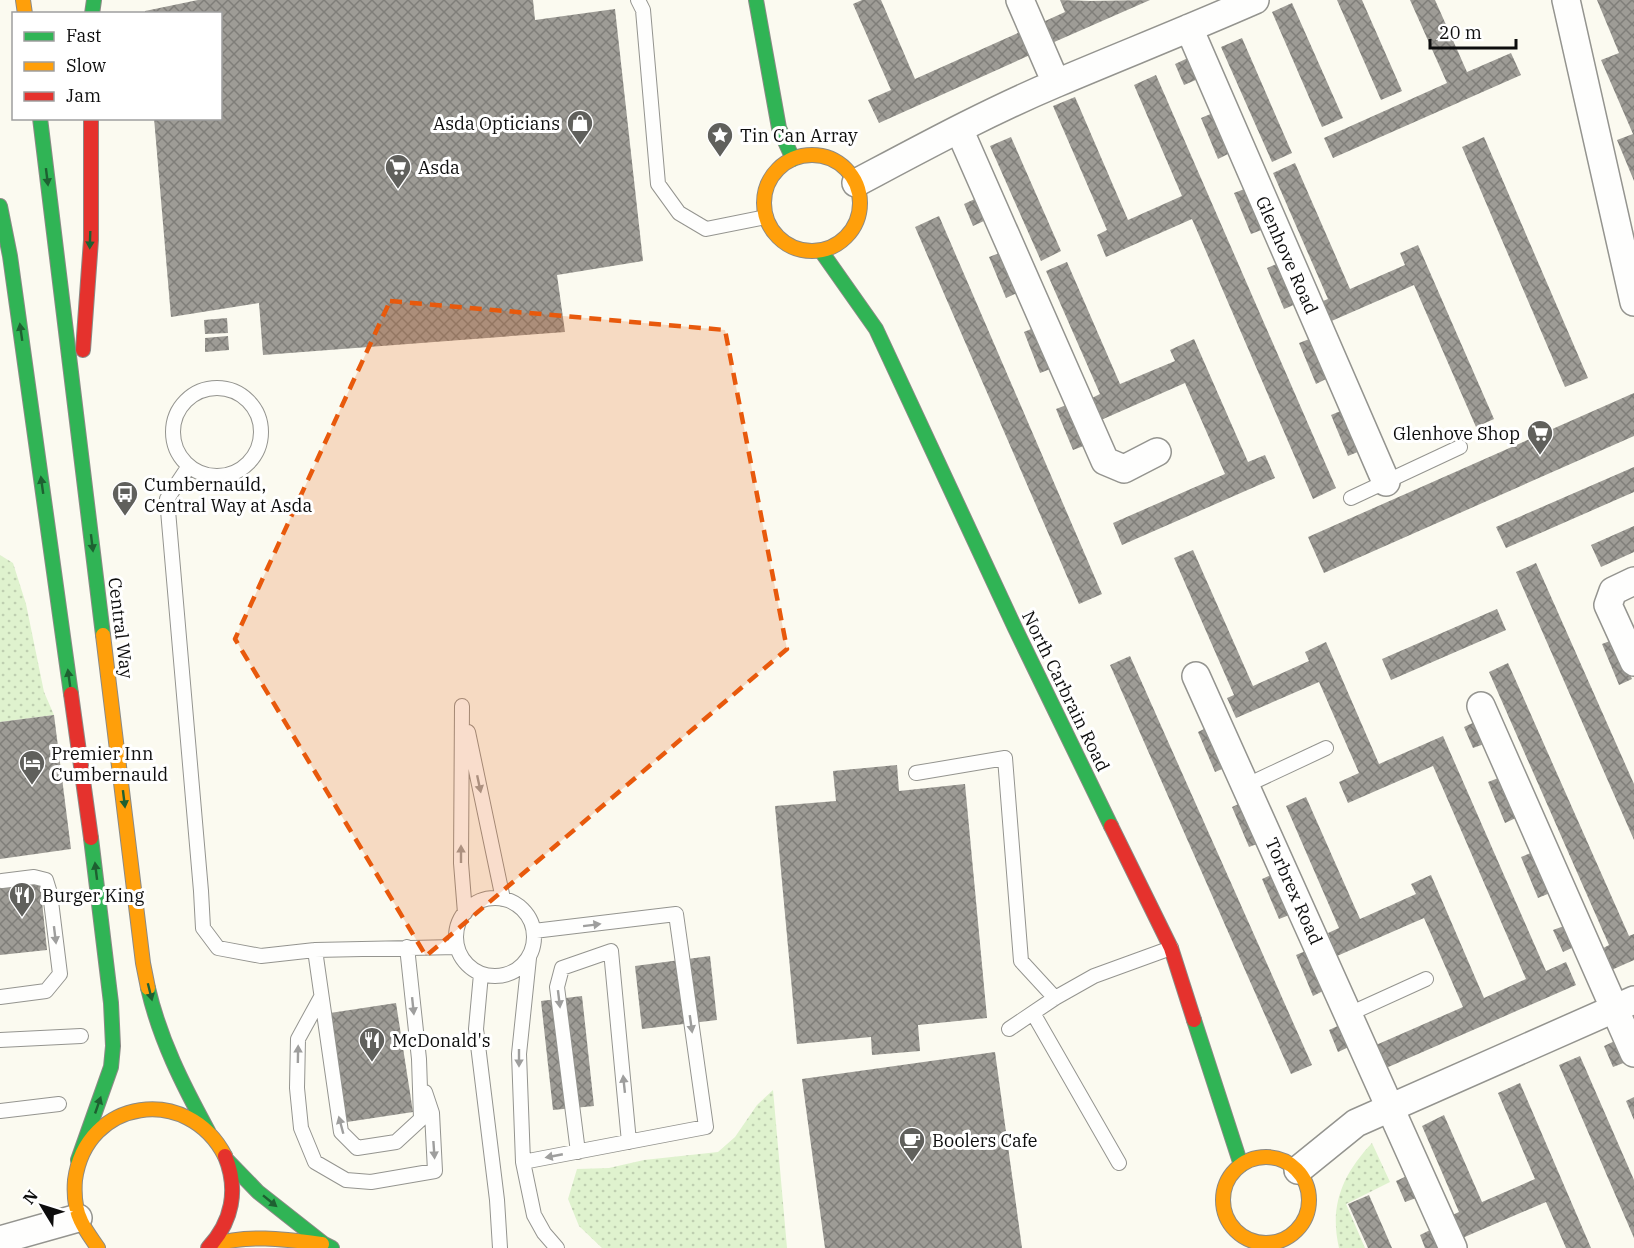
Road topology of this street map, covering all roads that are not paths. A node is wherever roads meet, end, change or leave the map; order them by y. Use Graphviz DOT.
graph roads {
  1 [pos="638,0"];
  2 [pos="756,0"];
  3 [pos="1020,0"];
  4 [pos="1255,0"];
  5 [pos="1566,0"];
  6 [pos="1189,28"];
  7 [pos="1056,83"];
  8 [pos="40,120"];
  9 [pos="91,120"];
  10 [pos="959,129"];
  11 [pos="793,159"];
  12 [pos="856,183"];
  13 [pos="0,206"];
  14 [pos="766,217"];
  15 [pos="821,251"];
  16 [pos="1634,302"];
  17 [pos="10,354"];
  18 [pos="77,422"];
  19 [pos="35,432"];
  20 [pos="1460,447"];
  21 [pos="1156,452"];
  22 [pos="189,466"];
  23 [pos="1386,482"];
  24 [pos="1351,498"];
  25 [pos="1634,581"];
  26 [pos="1634,662"];
  27 [pos="1196,676"];
  28 [pos="1481,706"];
  29 [pos="1326,748"];
  30 [pos="916,773"];
  31 [pos="1246,785"];
  32 [pos="2,881"];
  33 [pos="503,898"];
  34 [pos="465,913"];
  35 [pos="534,931"];
  36 [pos="408,947"];
  37 [pos="457,947"];
  38 [pos="1171,948"];
  39 [pos="315,950"];
  40 [pos="529,958"];
  41 [pos="481,974"];
  42 [pos="1426,979"];
  43 [pos="0,997"];
  44 [pos="321,997"];
  45 [pos="1055,998"];
  46 [pos="1624,1004"];
  47 [pos="1033,1013"];
  48 [pos="1350,1014"];
  49 [pos="1009,1029"];
  50 [pos="81,1036"];
  51 [pos="0,1040"];
  52 [pos="1634,1053"];
  53 [pos="420,1072"];
  54 [pos="59,1104"];
  55 [pos="1391,1107"];
  56 [pos="0,1111"];
  57 [pos="208,1131"];
  58 [pos="630,1142"];
  59 [pos="578,1152"];
  60 [pos="78,1160"];
  61 [pos="228,1161"];
  62 [pos="524,1162"];
  63 [pos="1119,1162"];
  64 [pos="1241,1165"];
  65 [pos="1298,1170"];
  66 [pos="78,1218"];
  67 [pos="0,1240"];
  68 [pos="1281,1245"];
  69 [pos="209,1246"];
  70 [pos="328,1246"];
  71 [pos="97,1248"];
  72 [pos="500,1248"];
  73 [pos="557,1248"];
  74 [pos="1453,1248"];
  1 -- 14 [label="lane"];
  2 -- 11 [label="main road"];
  3 -- 7 [label="street"];
  4 -- 6 [label="street"];
  5 -- 16 [label="street"];
  6 -- 7 [label="street"];
  6 -- 23 [label="street, Glenhove Road"];
  7 -- 10 [label="street"];
  8 -- 18 [label="main road, Central Way, one-way"];
  9 -- 18 [label="main road, one-way"];
  10 -- 12 [label="street"];
  10 -- 21 [label="street"];
  11 -- 12 [label="main road"];
  11 -- 14 [label="main road"];
  12 -- 15 [label="main road"];
  19 -- 13 [label="main road, one-way"];
  14 -- 15 [label="main road"];
  15 -- 38 [label="main road, North Carbrain Road"];
  17 -- 19 [label="main road"];
  18 -- 57 [label="main road, Central Way, one-way"];
  60 -- 19 [label="main road, one-way"];
  20 -- 23 [label="lane"];
  22 -- 22 [label="lane"];
  22 -- 39 [label="lane"];
  23 -- 24 [label="lane"];
  25 -- 26 [label="street"];
  27 -- 31 [label="street, Torbrex Road"];
  28 -- 46 [label="street"];
  29 -- 31 [label="lane"];
  30 -- 45 [label="lane"];
  31 -- 48 [label="street, Torbrex Road"];
  32 -- 43 [label="lane, one-way"];
  33 -- 34 [label="lane"];
  34 -- 33 [label="lane, one-way"];
  33 -- 35 [label="lane"];
  34 -- 37 [label="lane"];
  35 -- 40 [label="lane"];
  35 -- 58 [label="lane, one-way"];
  36 -- 37 [label="lane"];
  36 -- 39 [label="lane"];
  36 -- 53 [label="lane, one-way"];
  37 -- 41 [label="lane"];
  38 -- 45 [label="lane"];
  38 -- 64 [label="main road, North Carbrain Road"];
  39 -- 44 [label="lane"];
  40 -- 41 [label="lane"];
  40 -- 62 [label="lane, one-way"];
  41 -- 72 [label="lane"];
  42 -- 48 [label="lane"];
  53 -- 44 [label="lane, one-way"];
  53 -- 44 [label="lane, one-way"];
  45 -- 47 [label="lane"];
  46 -- 52 [label="street"];
  46 -- 55 [label="street"];
  47 -- 49 [label="lane"];
  47 -- 63 [label="lane"];
  48 -- 55 [label="street, Torbrex Road"];
  50 -- 51 [label="lane"];
  54 -- 56 [label="lane"];
  55 -- 65 [label="street"];
  55 -- 74 [label="street, Torbrex Road"];
  57 -- 60 [label="main road"];
  57 -- 61 [label="main road, Central Way"];
  58 -- 59 [label="lane"];
  58 -- 59 [label="lane, one-way"];
  59 -- 62 [label="lane, one-way"];
  60 -- 66 [label="main road"];
  61 -- 69 [label="main road"];
  61 -- 70 [label="main road, one-way"];
  62 -- 73 [label="lane"];
  64 -- 65 [label="main road"];
  64 -- 68 [label="main road"];
  65 -- 68 [label="main road"];
  66 -- 67 [label="street"];
  66 -- 71 [label="main road"];
  69 -- 70 [label="main road"];
}
